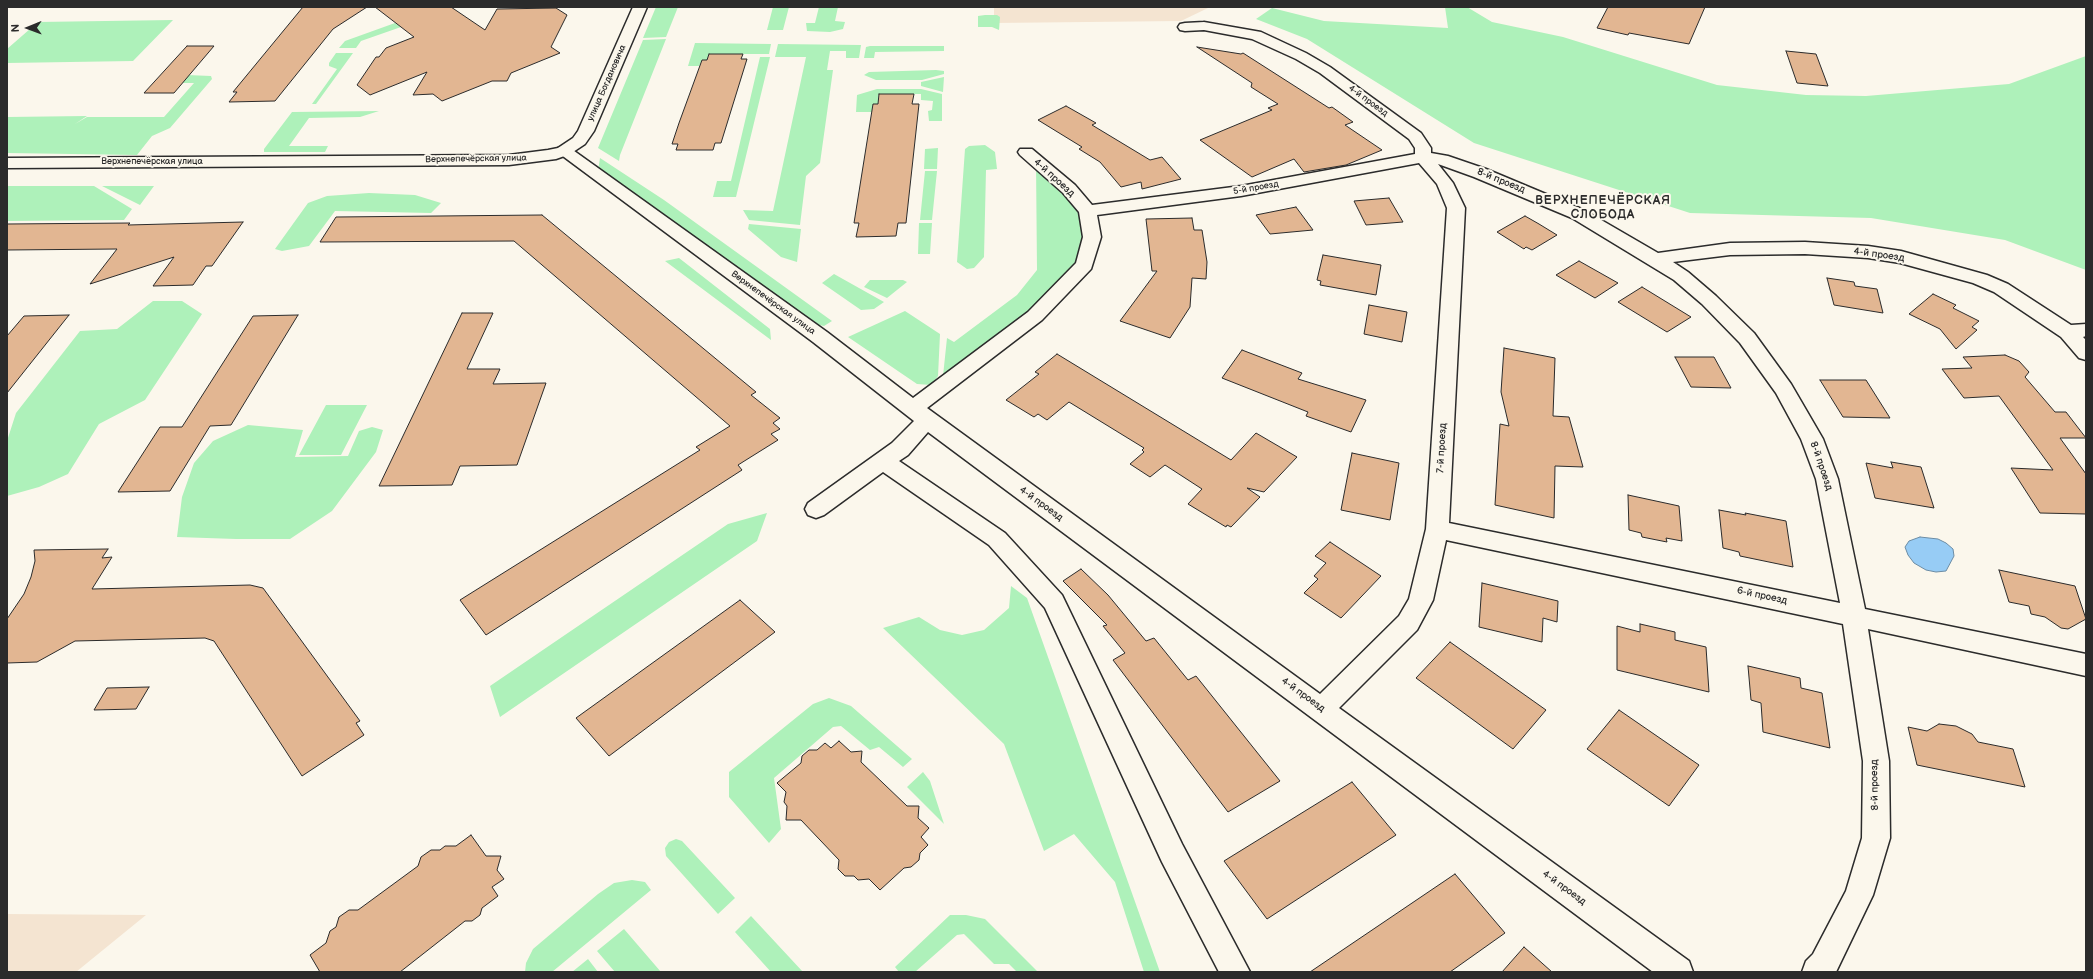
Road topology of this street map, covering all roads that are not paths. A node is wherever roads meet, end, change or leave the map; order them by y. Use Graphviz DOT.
graph roads {
  1 [pos="640,7"];
  2 [pos="1185,27"];
  3 [pos="564,151"];
  4 [pos="1026,152"];
  5 [pos="1424,157"];
  6 [pos="7,163"];
  7 [pos="1088,211"];
  8 [pos="1655,259"];
  9 [pos="2077,331"];
  10 [pos="2086,353"];
  11 [pos="920,414"];
  12 [pos="883,461"];
  13 [pos="816,509"];
  14 [pos="1437,529"];
  15 [pos="1854,616"];
  16 [pos="2086,665"];
  17 [pos="1322,709"];
  18 [pos="1235,972"];
  19 [pos="1678,972"];
  20 [pos="1817,972"];
  1 -- 3 [label="street, улица Богдановича"];
  2 -- 5 [label="street, 4-й проезд"];
  3 -- 6 [label="street, Верхнепечёрская улица"];
  3 -- 11 [label="street, Верхнепечёрская улица"];
  4 -- 7 [label="street, 4-й проезд"];
  5 -- 7 [label="street, 5-й проезд"];
  5 -- 8 [label="street, 8-й проезд"];
  5 -- 14 [label="street, 7-й проезд"];
  7 -- 11 [label="street"];
  8 -- 9 [label="street, 4-й проезд"];
  8 -- 15 [label="street, 8-й проезд"];
  9 -- 10 [label="street, 4-й проезд"];
  11 -- 12 [label="street"];
  11 -- 17 [label="street, 4-й проезд"];
  12 -- 13 [label="street"];
  12 -- 18 [label="street"];
  14 -- 15 [label="street, 6-й проезд"];
  14 -- 17 [label="street, 7-й проезд"];
  15 -- 16 [label="street, 6-й проезд"];
  15 -- 20 [label="street, 8-й проезд"];
  17 -- 19 [label="street, 4-й проезд"];
}
